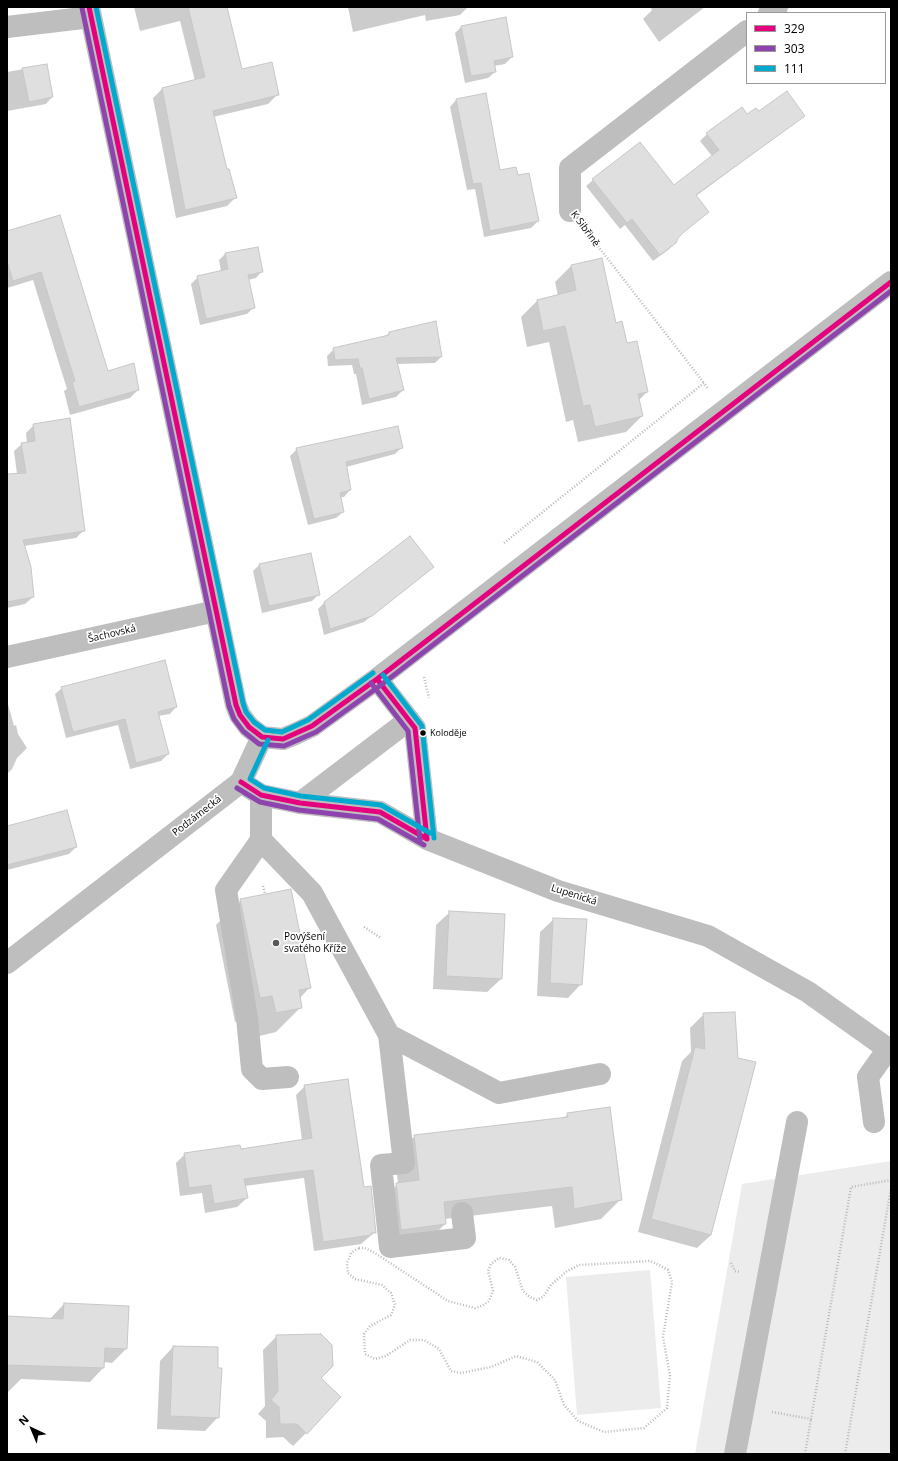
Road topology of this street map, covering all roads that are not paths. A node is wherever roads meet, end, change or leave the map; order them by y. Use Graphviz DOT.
graph roads {
  1 [pos="90,12"];
  2 [pos="7,27"];
  3 [pos="746,32"];
  4 [pos="570,211"];
  5 [pos="891,282"];
  6 [pos="216,611"];
  7 [pos="7,657"];
  8 [pos="377,679"];
  9 [pos="410,720"];
  10 [pos="262,736"];
  11 [pos="241,782"];
  12 [pos="261,795"];
  13 [pos="300,803"];
  14 [pos="427,839"];
  15 [pos="261,840"];
  16 [pos="7,963"];
  17 [pos="389,1035"];
  18 [pos="888,1049"];
  19 [pos="600,1074"];
  20 [pos="288,1077"];
  21 [pos="797,1122"];
  22 [pos="874,1122"];
  23 [pos="462,1214"];
  24 [pos="735,1454"];
  1 -- 2 [label="street"];
  1 -- 6 [label="street"];
  3 -- 4 [label="street, K Sibřině"];
  5 -- 8 [label="street"];
  6 -- 7 [label="street, Šachovská"];
  6 -- 10 [label="street"];
  8 -- 9 [label="street"];
  8 -- 10 [label="street"];
  9 -- 13 [label="street"];
  9 -- 14 [label="street"];
  10 -- 11 [label="street, Podzámecká"];
  11 -- 12 [label="street, Lupenická"];
  11 -- 16 [label="street, Podzámecká"];
  12 -- 13 [label="street, Lupenická"];
  12 -- 15 [label="street"];
  13 -- 14 [label="street, Lupenická"];
  14 -- 18 [label="street, Lupenická"];
  15 -- 17 [label="street"];
  15 -- 20 [label="street"];
  17 -- 19 [label="street"];
  17 -- 23 [label="street"];
  18 -- 22 [label="street"];
  21 -- 24 [label="street"];
}
